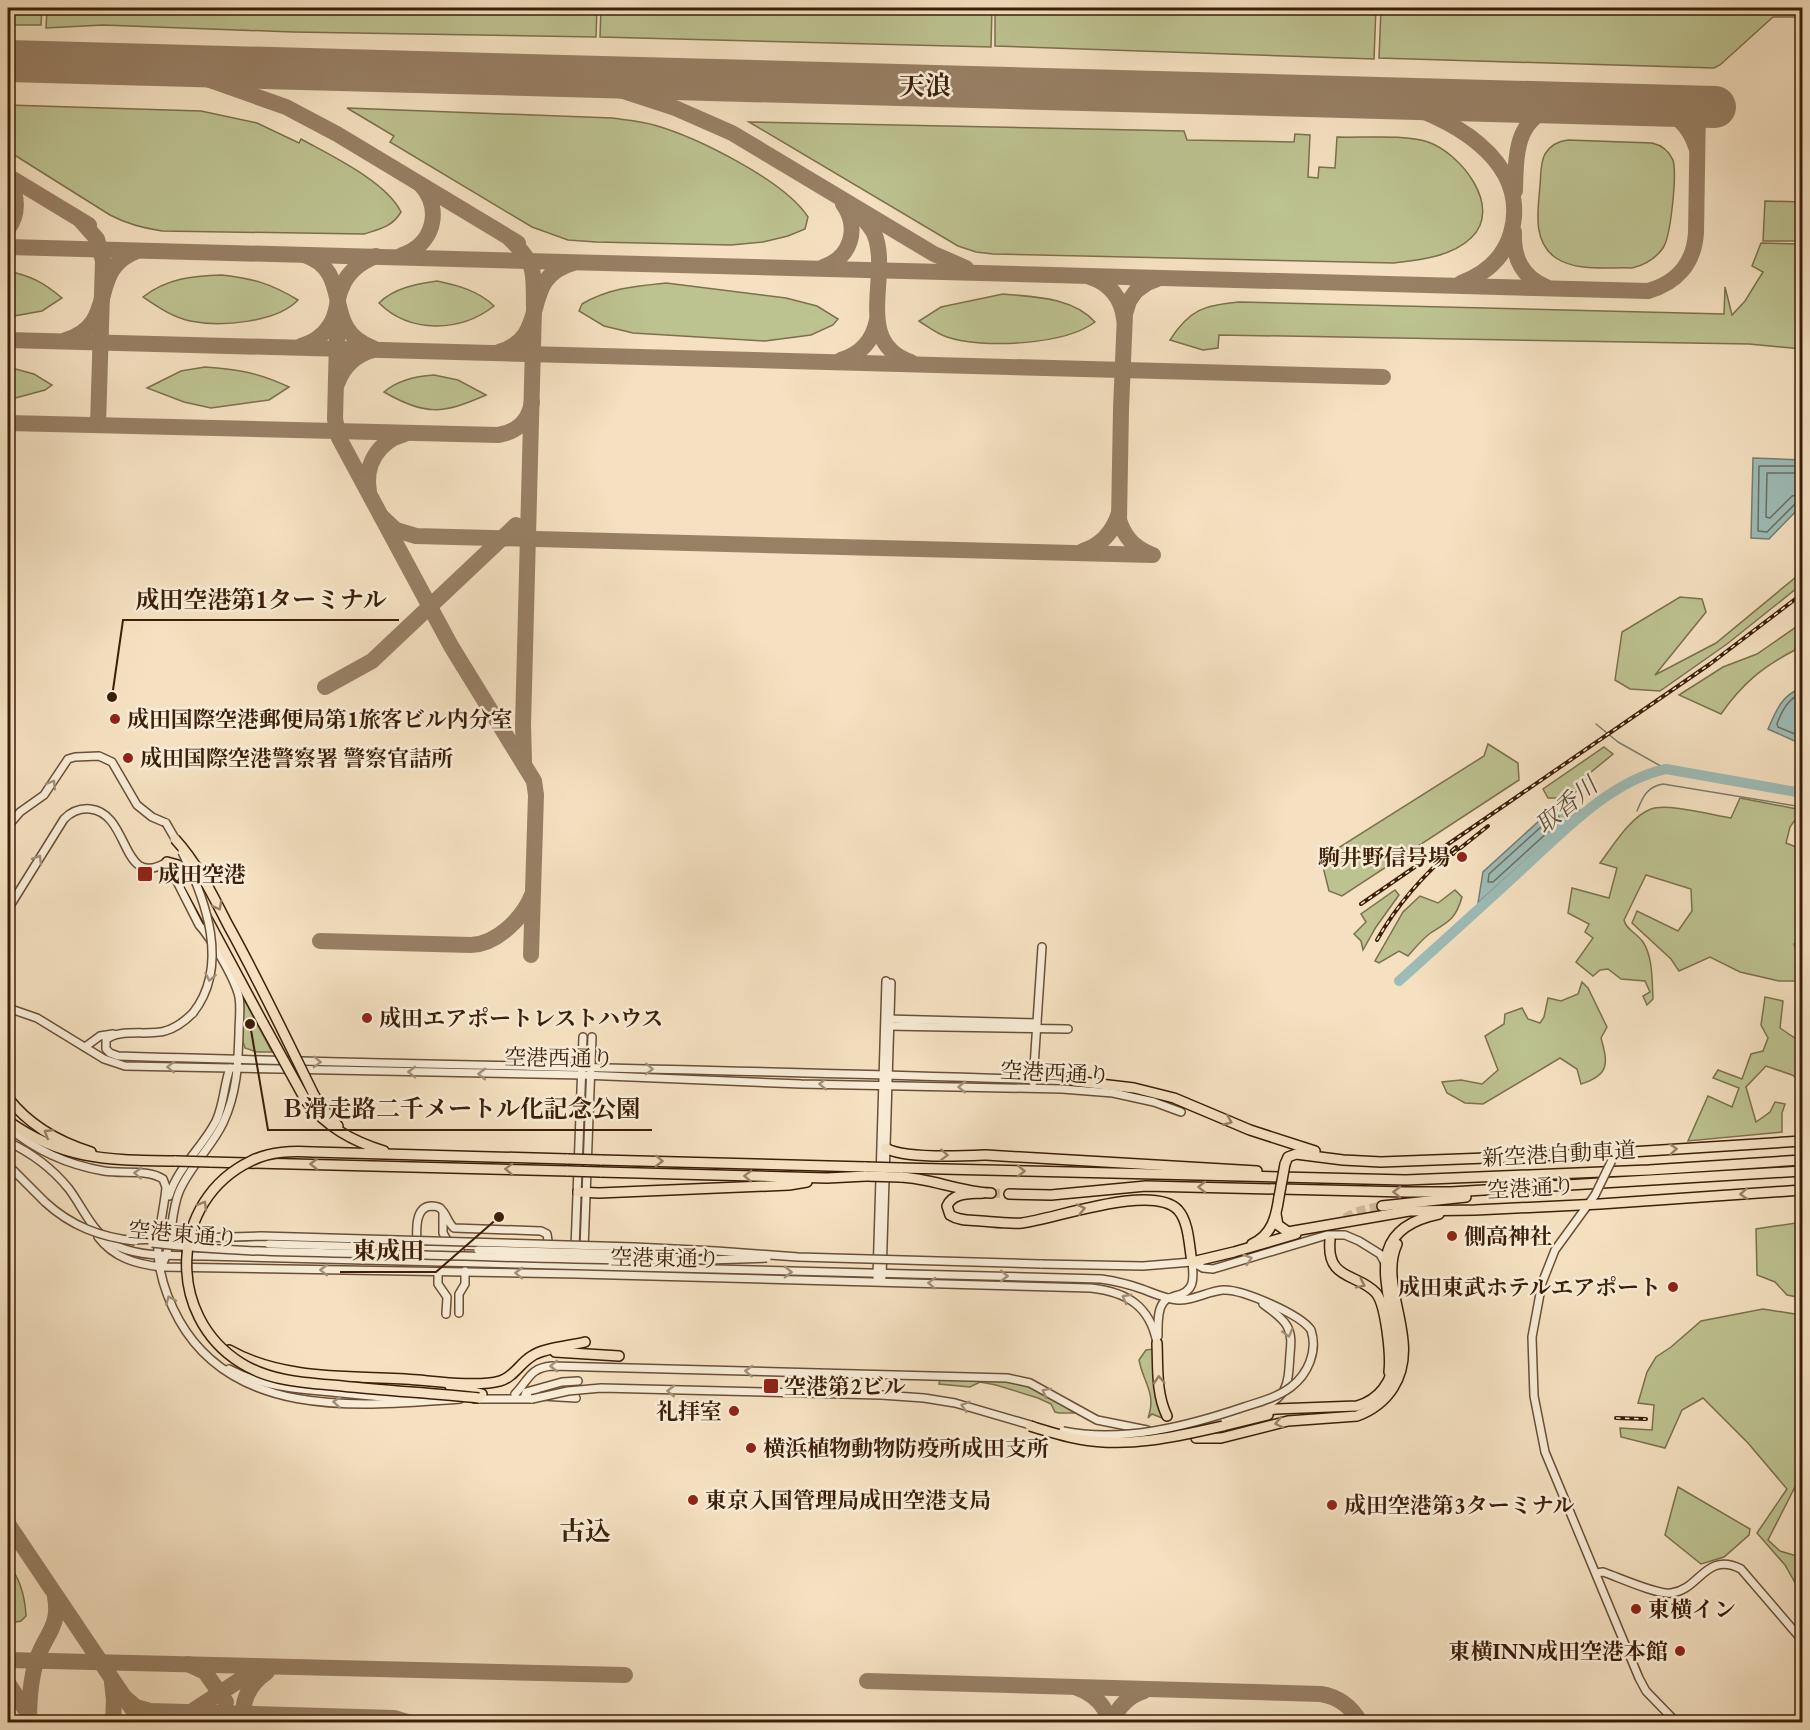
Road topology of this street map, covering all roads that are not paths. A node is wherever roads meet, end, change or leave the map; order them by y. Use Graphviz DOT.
graph roads {
  1 [pos="8,826"];
  2 [pos="175,839"];
  3 [pos="167,862"];
  4 [pos="8,909"];
  5 [pos="1042,946"];
  6 [pos="888,982"];
  7 [pos="8,1008"];
  8 [pos="887,1022"];
  9 [pos="1037,1025"];
  10 [pos="1068,1029"];
  11 [pos="115,1034"];
  12 [pos="583,1037"];
  13 [pos="592,1037"];
  14 [pos="85,1047"];
  15 [pos="238,1064"];
  16 [pos="587,1067"];
  17 [pos="229,1069"];
  18 [pos="885,1074"];
  19 [pos="587,1075"];
  20 [pos="1033,1080"];
  21 [pos="1074,1081"];
  22 [pos="885,1085"];
  23 [pos="1033,1088"];
  24 [pos="8,1098"];
  25 [pos="310,1098"];
  26 [pos="1181,1112"];
  27 [pos="8,1121"];
  28 [pos="8,1127"];
  29 [pos="1803,1141"];
  30 [pos="8,1142"];
  31 [pos="886,1148"];
  32 [pos="48,1149"];
  33 [pos="419,1156"];
  34 [pos="1613,1156"];
  35 [pos="1803,1160"];
  36 [pos="143,1161"];
  37 [pos="1363,1161"];
  38 [pos="8,1165"];
  39 [pos="1803,1171"];
  40 [pos="866,1172"];
  41 [pos="900,1172"];
  42 [pos="827,1178"];
  43 [pos="1317,1179"];
  44 [pos="1581,1184"];
  45 [pos="1803,1191"];
  46 [pos="582,1192"];
  47 [pos="1009,1194"];
  48 [pos="1590,1204"];
  49 [pos="1382,1206"];
  50 [pos="164,1210"];
  51 [pos="1474,1210"];
  52 [pos="84,1212"];
  53 [pos="443,1213"];
  54 [pos="1276,1214"];
  55 [pos="1413,1224"];
  56 [pos="1315,1228"];
  57 [pos="186,1237"];
  58 [pos="130,1240"];
  59 [pos="1330,1240"];
  60 [pos="269,1244"];
  61 [pos="185,1247"];
  62 [pos="417,1248"];
  63 [pos="716,1251"];
  64 [pos="158,1254"];
  65 [pos="633,1254"];
  66 [pos="168,1255"];
  67 [pos="798,1257"];
  68 [pos="715,1260"];
  69 [pos="1192,1262"];
  70 [pos="458,1263"];
  71 [pos="1385,1263"];
  72 [pos="574,1266"];
  73 [pos="583,1266"];
  74 [pos="161,1267"];
  75 [pos="438,1272"];
  76 [pos="465,1272"];
  77 [pos="879,1273"];
  78 [pos="577,1274"];
  79 [pos="879,1282"];
  80 [pos="1167,1298"];
  81 [pos="1256,1299"];
  82 [pos="459,1313"];
  83 [pos="446,1314"];
  84 [pos="213,1338"];
  85 [pos="585,1342"];
  86 [pos="1157,1343"];
  87 [pos="546,1351"];
  88 [pos="619,1356"];
  89 [pos="211,1359"];
  90 [pos="578,1381"];
  91 [pos="416,1382"];
  92 [pos="1386,1385"];
  93 [pos="515,1394"];
  94 [pos="481,1396"];
  95 [pos="576,1398"];
  96 [pos="1357,1406"];
  97 [pos="1297,1408"];
  98 [pos="1243,1413"];
  99 [pos="1167,1416"];
  100 [pos="1316,1419"];
  101 [pos="1029,1426"];
  102 [pos="1196,1438"];
  103 [pos="1596,1574"];
  104 [pos="1803,1640"];
  105 [pos="1676,1722"];
  1 -- 2 [label="street, one-way, bridge"];
  2 -- 11 [label="street, one-way, bridge"];
  2 -- 25 [label="highway, one-way, bridge"];
  4 -- 3 [label="street, one-way"];
  3 -- 15 [label="street"];
  3 -- 25 [label="highway, bridge"];
  5 -- 9 [label="street"];
  6 -- 8 [label="street"];
  7 -- 14 [label="street, 空港西通り"];
  8 -- 9 [label="street"];
  8 -- 18 [label="street"];
  9 -- 10 [label="street"];
  9 -- 20 [label="street"];
  11 -- 14 [label="street"];
  11 -- 15 [label="street"];
  12 -- 16 [label="street"];
  13 -- 16 [label="street"];
  17 -- 14 [label="street, 空港西通り, one-way"];
  15 -- 16 [label="street, 空港西通り, one-way"];
  15 -- 17 [label="street, 空港西通り"];
  19 -- 15 [label="street, 空港西通り, one-way"];
  15 -- 66 [label="street"];
  16 -- 18 [label="street, 空港西通り, one-way"];
  16 -- 19 [label="street"];
  17 -- 50 [label="street"];
  18 -- 20 [label="street, 空港西通り"];
  18 -- 22 [label="street"];
  22 -- 19 [label="street, 空港西通り, one-way"];
  19 -- 46 [label="street"];
  20 -- 21 [label="street, 空港西通り"];
  20 -- 23 [label="street"];
  21 -- 37 [label="highway, one-way"];
  23 -- 22 [label="street, 空港西通り, one-way"];
  22 -- 31 [label="street"];
  22 -- 77 [label="street"];
  23 -- 26 [label="street, 空港西通り"];
  36 -- 24 [label="highway, one-way"];
  25 -- 33 [label="highway"];
  27 -- 32 [label="highway"];
  28 -- 32 [label="street"];
  34 -- 29 [label="highway, 空港通り, one-way"];
  30 -- 52 [label="street"];
  31 -- 43 [label="highway, one-way"];
  31 -- 77 [label="street"];
  32 -- 36 [label="highway"];
  50 -- 32 [label="street, one-way"];
  33 -- 40 [label="highway, one-way, bridge"];
  84 -- 33 [label="highway, one-way, bridge"];
  34 -- 37 [label="highway, 空港通り"];
  34 -- 48 [label="street, bridge"];
  35 -- 43 [label="highway, 新空港自動車道"];
  42 -- 36 [label="highway, one-way, bridge"];
  37 -- 54 [label="highway, 空港通り, bridge"];
  38 -- 58 [label="street, bridge"];
  39 -- 44 [label="highway, 新空港自動車道"];
  40 -- 41 [label="highway, bridge"];
  40 -- 42 [label="highway"];
  41 -- 43 [label="highway, one-way"];
  41 -- 69 [label="highway, one-way"];
  42 -- 46 [label="highway"];
  44 -- 47 [label="highway, one-way"];
  44 -- 49 [label="highway"];
  45 -- 48 [label="highway, 空港通り, one-way"];
  46 -- 72 [label="street"];
  46 -- 73 [label="street"];
  48 -- 51 [label="highway, 空港通り"];
  48 -- 103 [label="street"];
  50 -- 64 [label="street"];
  51 -- 55 [label="highway"];
  51 -- 56 [label="highway, 空港通り"];
  52 -- 64 [label="street, 空港東通り"];
  52 -- 74 [label="street, 空港東通り"];
  53 -- 53 [label="street"];
  53 -- 62 [label="street"];
  54 -- 56 [label="highway, 空港通り"];
  54 -- 69 [label="highway"];
  55 -- 71 [label="highway"];
  55 -- 100 [label="highway"];
  56 -- 69 [label="highway"];
  57 -- 58 [label="street, bridge"];
  57 -- 60 [label="street, bridge"];
  57 -- 63 [label="street, bridge"];
  58 -- 61 [label="street, bridge"];
  59 -- 92 [label="highway, one-way"];
  60 -- 61 [label="street, bridge"];
  60 -- 62 [label="street, bridge"];
  61 -- 68 [label="street, bridge"];
  62 -- 65 [label="street, bridge"];
  63 -- 65 [label="street, bridge"];
  63 -- 67 [label="street, bridge"];
  64 -- 66 [label="street, 空港東通り"];
  64 -- 74 [label="street"];
  65 -- 68 [label="street, bridge"];
  66 -- 70 [label="street, 空港東通り"];
  66 -- 74 [label="street"];
  67 -- 68 [label="street, bridge"];
  67 -- 69 [label="street, bridge"];
  69 -- 71 [label="street, one-way"];
  69 -- 80 [label="street"];
  70 -- 72 [label="street, 空港東通り"];
  70 -- 76 [label="street"];
  71 -- 92 [label="highway"];
  72 -- 73 [label="street, 空港東通り"];
  73 -- 77 [label="street, 空港東通り, one-way"];
  73 -- 78 [label="street"];
  75 -- 74 [label="street, 空港東通り, one-way"];
  89 -- 74 [label="street, one-way"];
  75 -- 76 [label="street, 空港東通り"];
  75 -- 83 [label="street"];
  78 -- 76 [label="street, 空港東通り, one-way"];
  76 -- 82 [label="street"];
  77 -- 79 [label="street"];
  77 -- 80 [label="street, 空港東通り, one-way"];
  78 -- 79 [label="street, 空港東通り"];
  86 -- 79 [label="street, 空港東通り, one-way"];
  80 -- 81 [label="street"];
  80 -- 86 [label="street"];
  81 -- 98 [label="street, one-way"];
  81 -- 101 [label="street, bridge"];
  84 -- 91 [label="highway, bridge"];
  84 -- 94 [label="highway, bridge"];
  85 -- 87 [label="highway"];
  99 -- 86 [label="highway, one-way"];
  87 -- 88 [label="highway"];
  87 -- 91 [label="highway"];
  89 -- 94 [label="street"];
  94 -- 89 [label="street, one-way, bridge"];
  90 -- 93 [label="street"];
  91 -- 94 [label="highway"];
  92 -- 96 [label="highway"];
  93 -- 94 [label="street"];
  93 -- 95 [label="street"];
  98 -- 93 [label="street, one-way"];
  101 -- 94 [label="street, one-way, bridge"];
  96 -- 97 [label="highway"];
  96 -- 100 [label="highway"];
  97 -- 98 [label="highway"];
  97 -- 101 [label="highway, bridge"];
  100 -- 102 [label="highway, one-way"];
  103 -- 104 [label="street"];
  103 -- 105 [label="street"];
}
